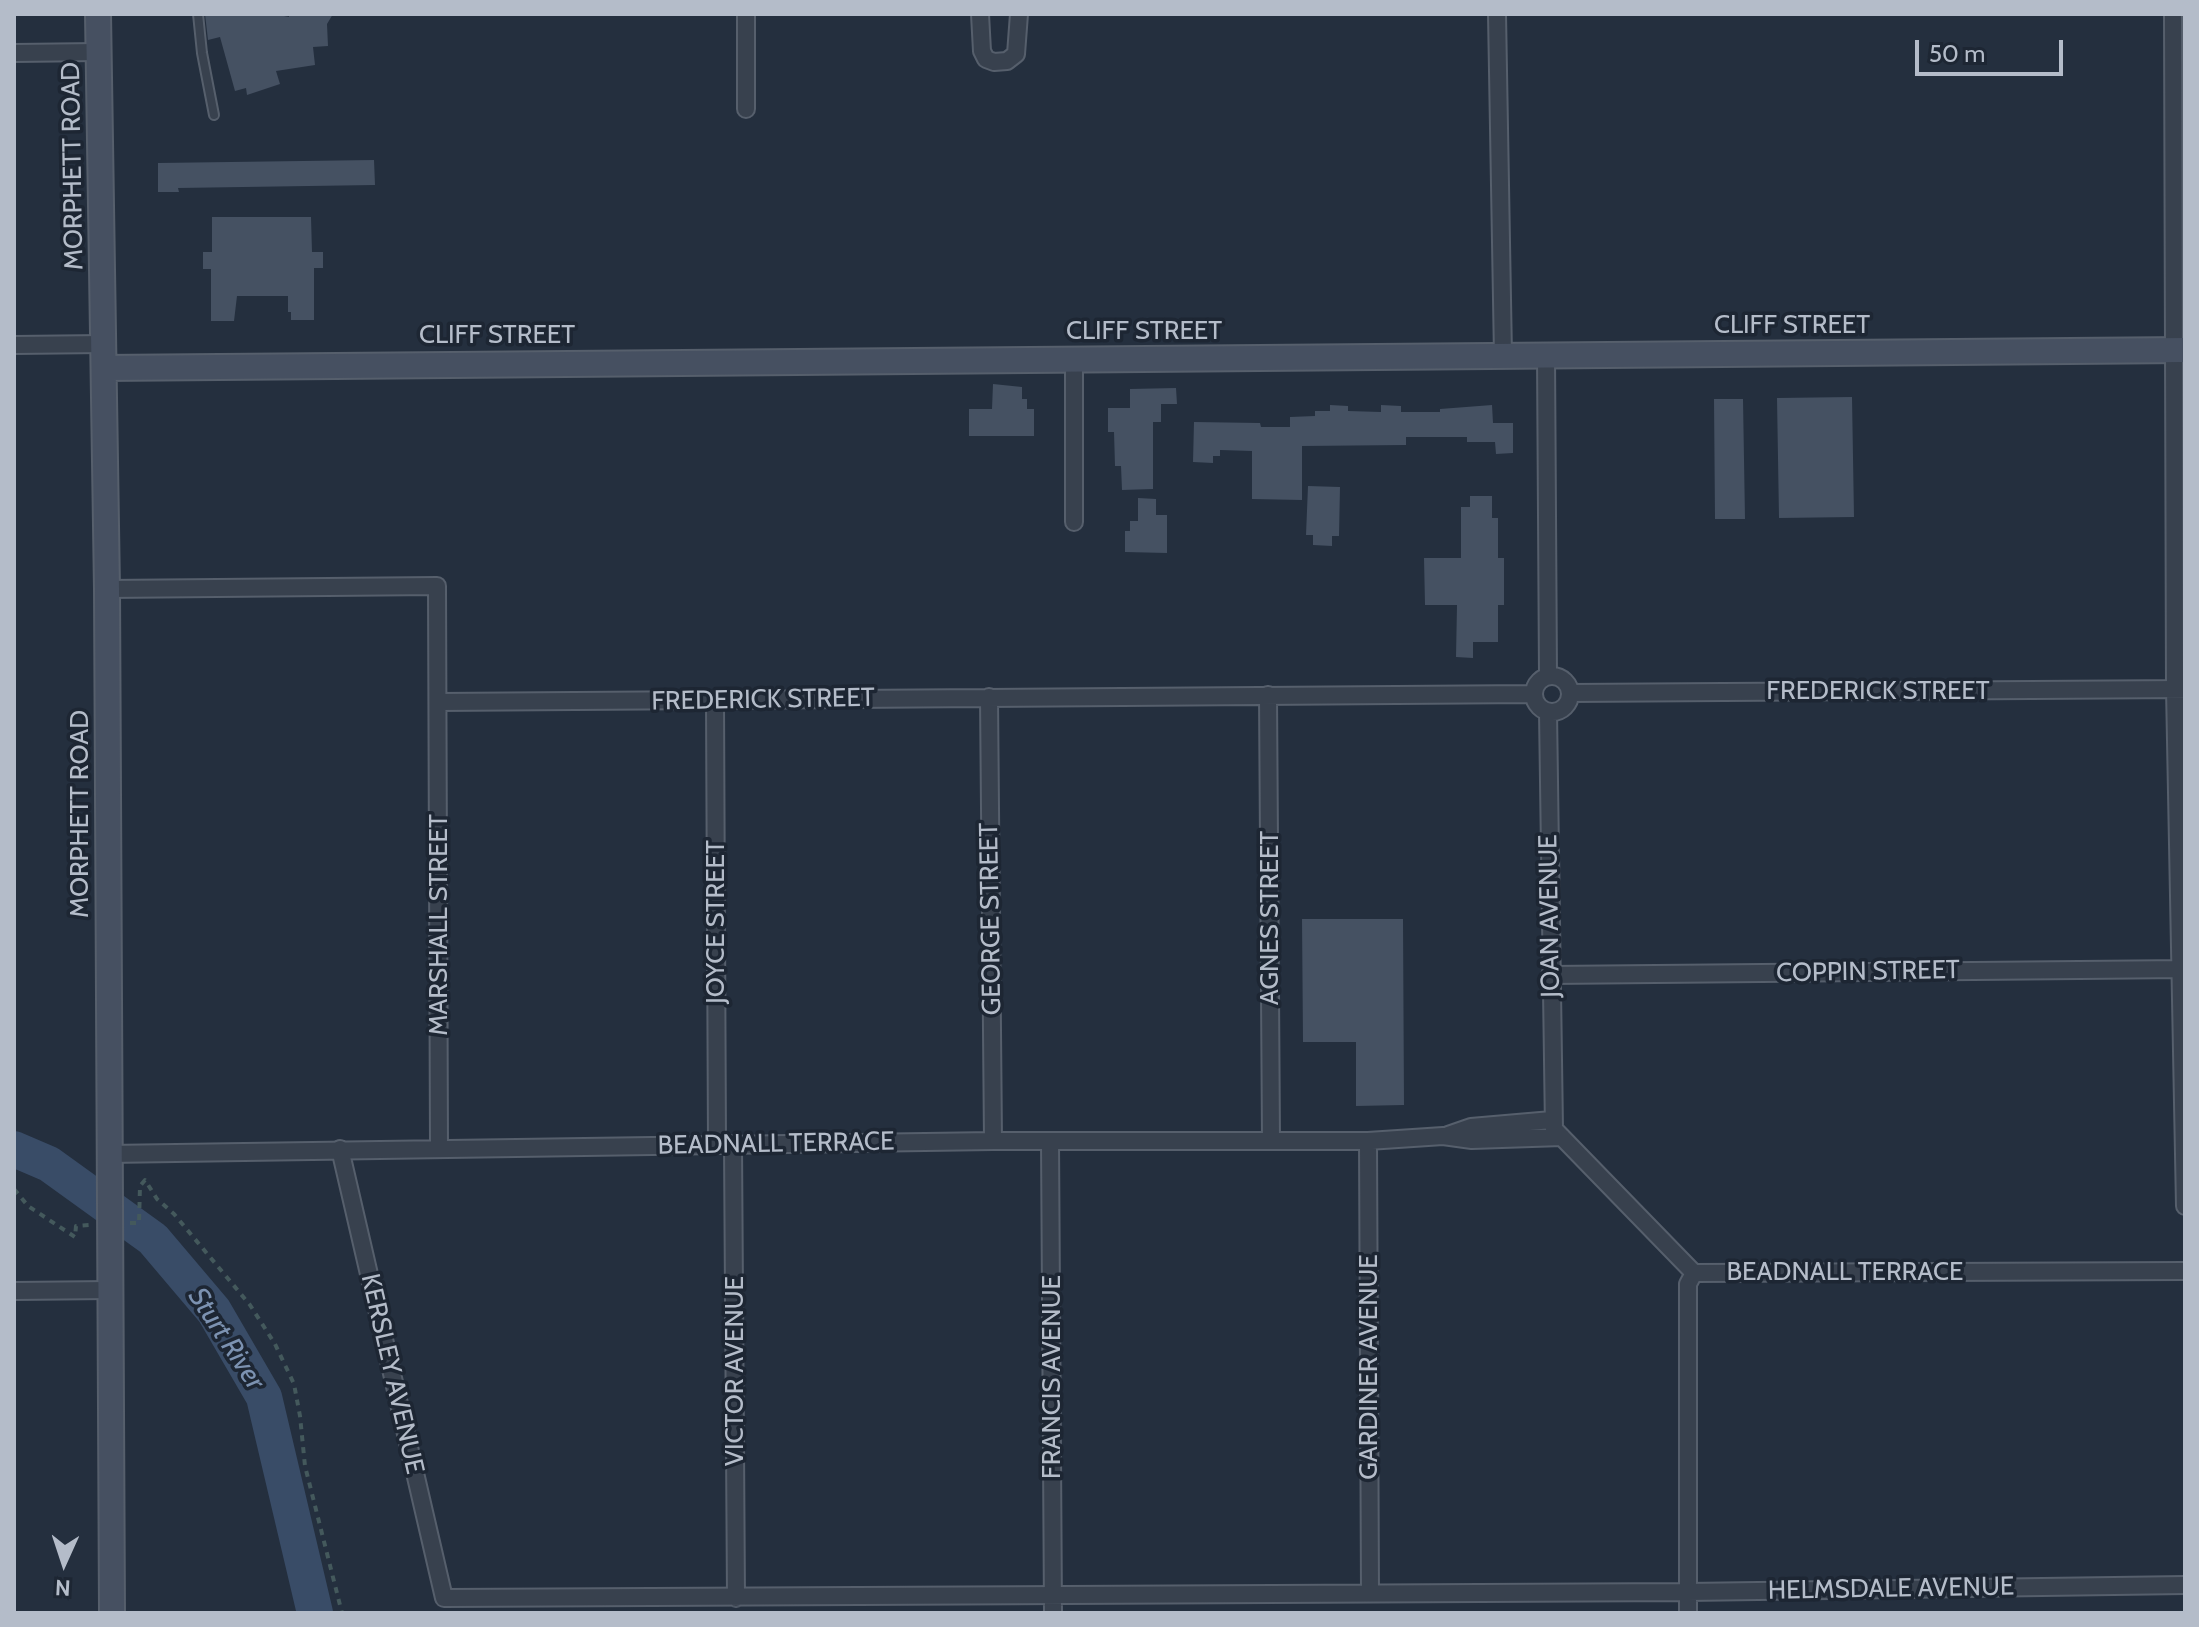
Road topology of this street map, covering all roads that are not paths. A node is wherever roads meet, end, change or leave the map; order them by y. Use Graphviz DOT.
graph roads {
  1 [pos="98,14"];
  2 [pos="198,14"];
  3 [pos="746,14"];
  4 [pos="980,14"];
  5 [pos="1019,14"];
  6 [pos="1497,14"];
  7 [pos="2173,14"];
  8 [pos="2185,14"];
  9 [pos="98,52"];
  10 [pos="14,53"];
  11 [pos="746,109"];
  12 [pos="214,115"];
  13 [pos="14,345"];
  14 [pos="2180,350"];
  15 [pos="1546,355"];
  16 [pos="104,356"];
  17 [pos="1503,356"];
  18 [pos="1074,360"];
  19 [pos="1074,522"];
  20 [pos="107,589"];
  21 [pos="1548,676"];
  22 [pos="2180,689"];
  23 [pos="1570,693"];
  24 [pos="1533,694"];
  25 [pos="1268,695"];
  26 [pos="989,697"];
  27 [pos="715,700"];
  28 [pos="438,702"];
  29 [pos="1548,712"];
  30 [pos="2183,969"];
  31 [pos="1550,975"];
  32 [pos="1552,1120"];
  33 [pos="1443,1136"];
  34 [pos="1562,1137"];
  35 [pos="1271,1140"];
  36 [pos="993,1141"];
  37 [pos="1050,1141"];
  38 [pos="1368,1141"];
  39 [pos="725,1144"];
  40 [pos="439,1148"];
  41 [pos="340,1149"];
  42 [pos="109,1164"];
  43 [pos="2185,1206"];
  44 [pos="2185,1271"];
  45 [pos="1694,1273"];
  46 [pos="110,1290"];
  47 [pos="14,1291"];
  48 [pos="2185,1585"];
  49 [pos="1370,1592"];
  50 [pos="1687,1592"];
  51 [pos="444,1598"];
  52 [pos="736,1598"];
  53 [pos="1053,1605"];
  54 [pos="112,1613"];
  55 [pos="1688,1613"];
  1 -- 9 [label="street, MORPHETT ROAD"];
  2 -- 12 [label="lane"];
  3 -- 11 [label="street"];
  4 -- 5 [label="street"];
  6 -- 17 [label="street"];
  7 -- 8 [label="street"];
  7 -- 14 [label="street"];
  9 -- 10 [label="street"];
  9 -- 16 [label="street, MORPHETT ROAD"];
  13 -- 16 [label="street"];
  14 -- 15 [label="street, CLIFF STREET"];
  14 -- 22 [label="street"];
  15 -- 17 [label="street, CLIFF STREET"];
  15 -- 21 [label="street"];
  16 -- 18 [label="street, CLIFF STREET"];
  16 -- 20 [label="street, MORPHETT ROAD"];
  17 -- 18 [label="street, CLIFF STREET"];
  18 -- 19 [label="street"];
  20 -- 28 [label="street"];
  20 -- 42 [label="street, MORPHETT ROAD"];
  21 -- 23 [label="street"];
  21 -- 24 [label="street"];
  22 -- 23 [label="street, FREDERICK STREET"];
  22 -- 30 [label="street"];
  23 -- 29 [label="street"];
  24 -- 25 [label="street, FREDERICK STREET"];
  24 -- 29 [label="street"];
  25 -- 26 [label="street, FREDERICK STREET"];
  25 -- 35 [label="street, AGNES STREET"];
  26 -- 27 [label="street, FREDERICK STREET"];
  26 -- 36 [label="street, GEORGE STREET"];
  27 -- 28 [label="street, FREDERICK STREET"];
  27 -- 39 [label="street, JOYCE STREET"];
  28 -- 40 [label="street, MARSHALL STREET"];
  29 -- 31 [label="street, JOAN AVENUE"];
  30 -- 31 [label="street, COPPIN STREET"];
  30 -- 43 [label="street"];
  31 -- 32 [label="street, JOAN AVENUE"];
  32 -- 33 [label="street, BEADNALL TERRACE"];
  32 -- 34 [label="street, BEADNALL TERRACE"];
  33 -- 34 [label="street, BEADNALL TERRACE"];
  33 -- 38 [label="street, BEADNALL TERRACE"];
  34 -- 45 [label="street, BEADNALL TERRACE"];
  35 -- 37 [label="street, BEADNALL TERRACE"];
  35 -- 38 [label="street, BEADNALL TERRACE"];
  36 -- 37 [label="street, BEADNALL TERRACE"];
  36 -- 39 [label="street, BEADNALL TERRACE"];
  37 -- 53 [label="street, FRANCIS AVENUE"];
  38 -- 49 [label="street, GARDINER AVENUE"];
  39 -- 40 [label="street, BEADNALL TERRACE"];
  39 -- 52 [label="street, VICTOR AVENUE"];
  40 -- 41 [label="street, BEADNALL TERRACE"];
  41 -- 42 [label="street, BEADNALL TERRACE"];
  41 -- 51 [label="street, KERSLEY AVENUE"];
  42 -- 46 [label="street, MORPHETT ROAD"];
  44 -- 45 [label="street, BEADNALL TERRACE"];
  45 -- 50 [label="street"];
  46 -- 47 [label="street"];
  46 -- 54 [label="street, MORPHETT ROAD"];
  48 -- 50 [label="street, HELMSDALE AVENUE"];
  49 -- 50 [label="street, HELMSDALE AVENUE"];
  49 -- 53 [label="street, HELMSDALE AVENUE"];
  50 -- 55 [label="street"];
  51 -- 52 [label="street, HELMSDALE AVENUE"];
  52 -- 53 [label="street, HELMSDALE AVENUE"];
}
